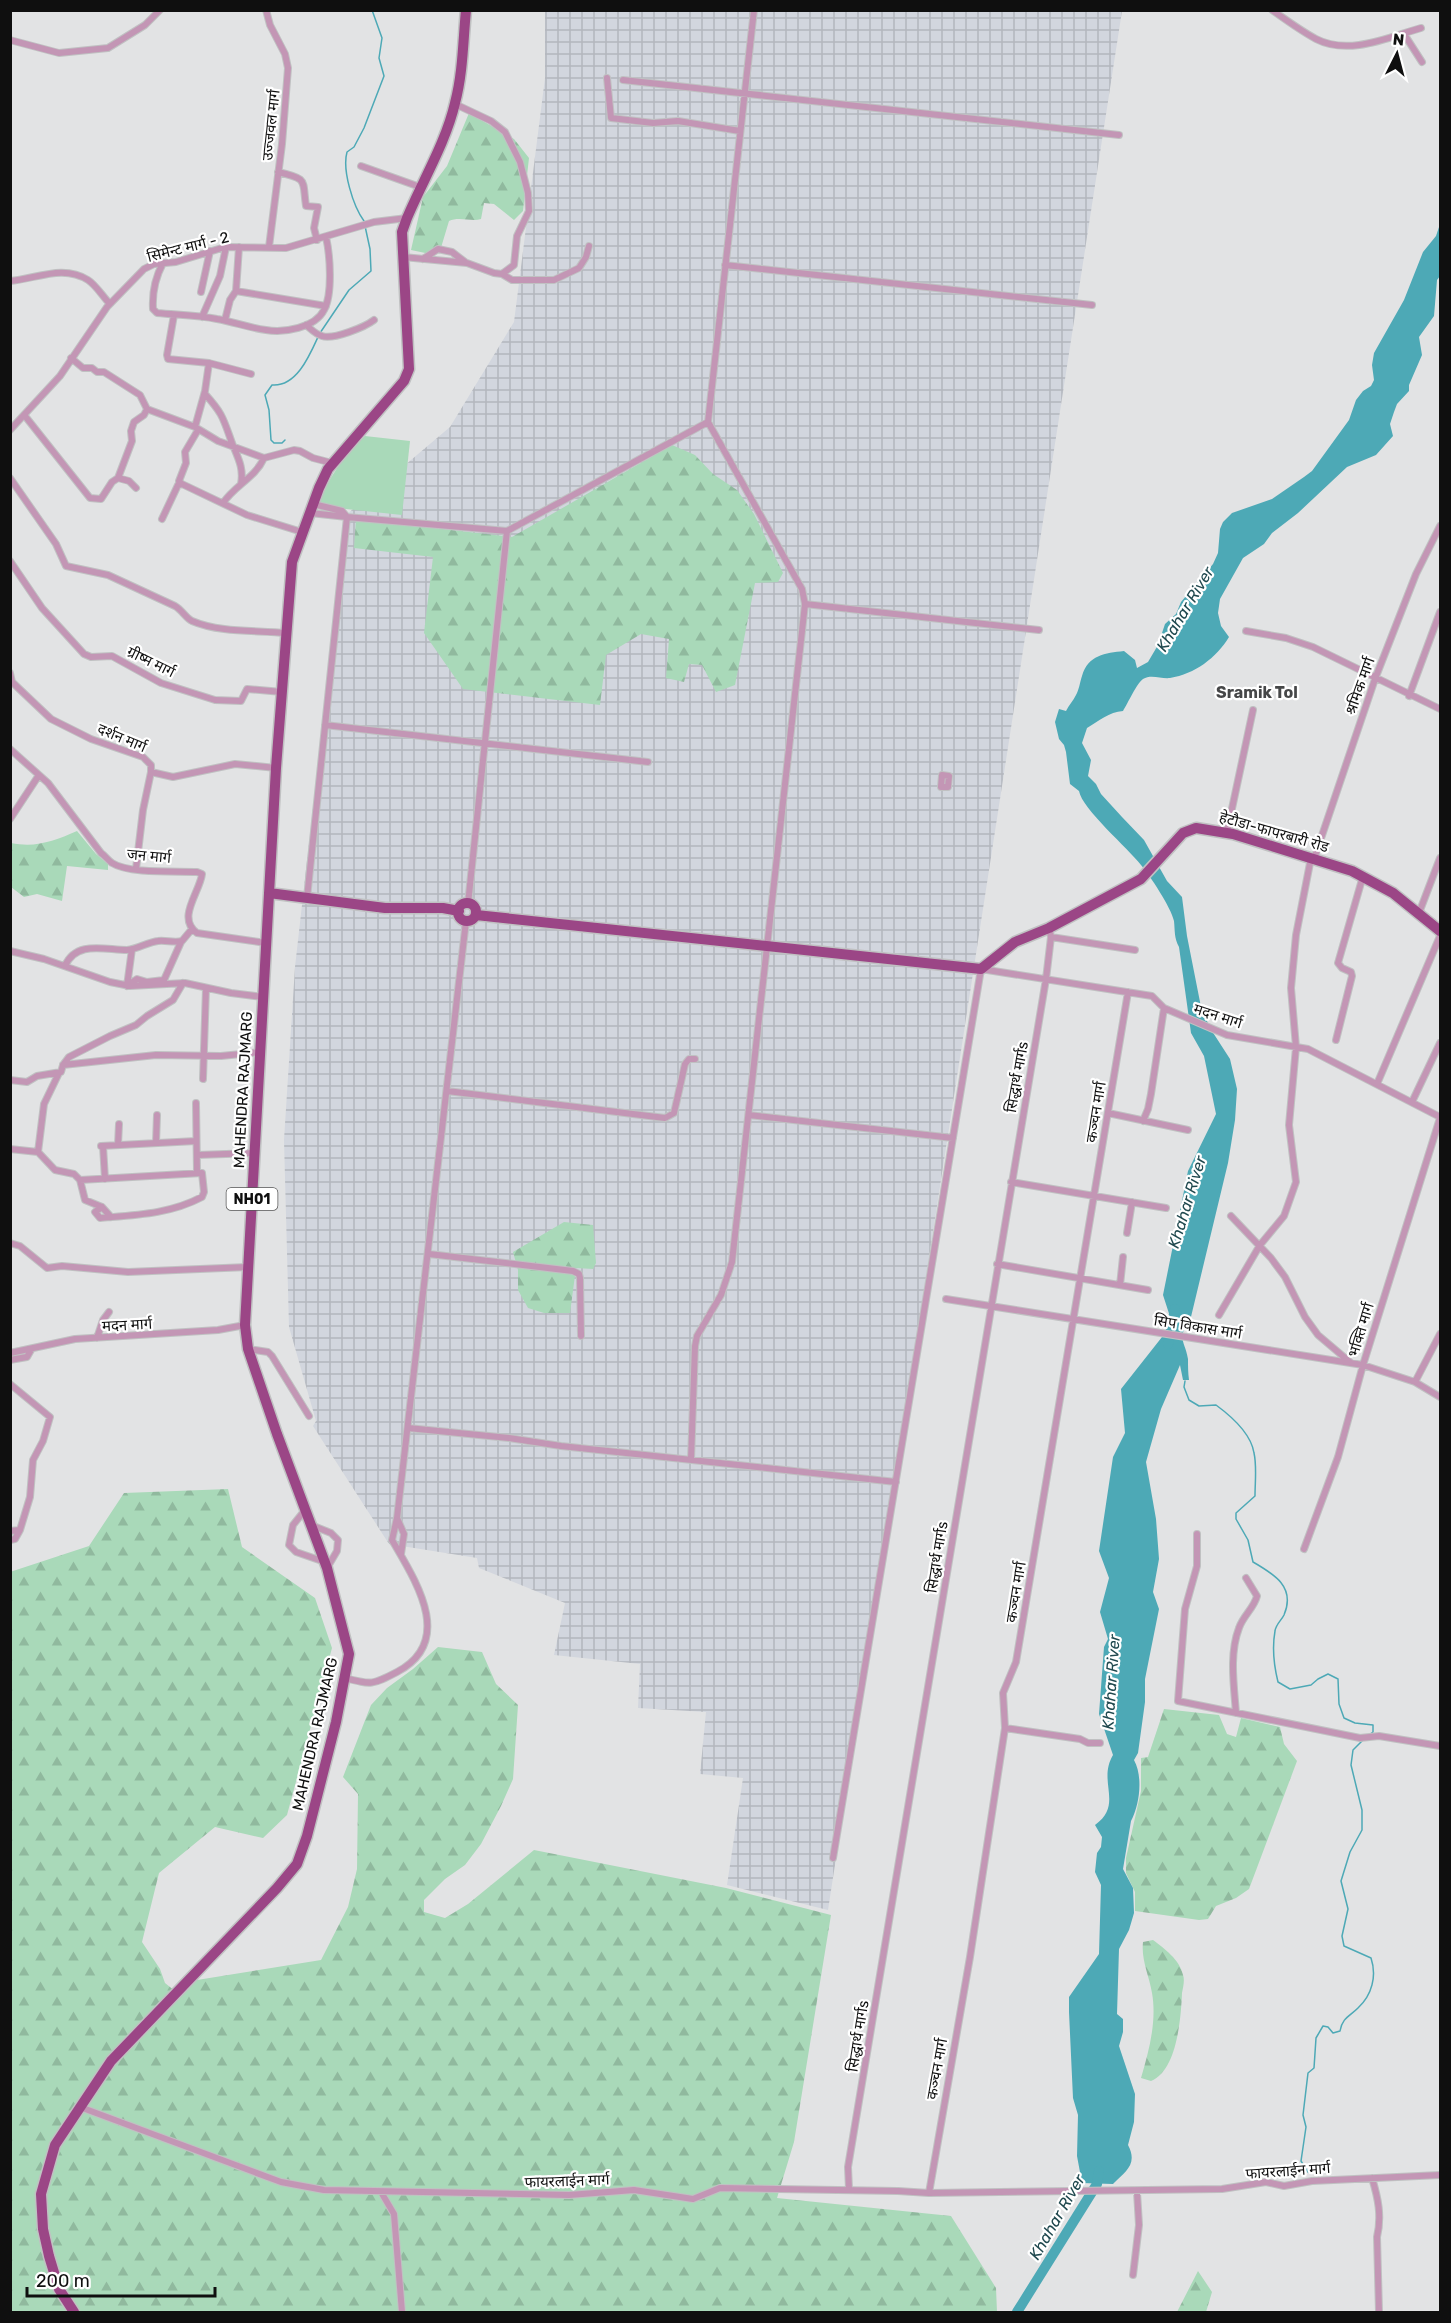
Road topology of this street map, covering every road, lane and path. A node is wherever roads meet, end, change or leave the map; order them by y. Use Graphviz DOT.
graph roads {
  1 [pos="160,10"];
  2 [pos="266,10"];
  3 [pos="466,10"];
  4 [pos="754,10"];
  5 [pos="1272,10"];
  6 [pos="1421,28"];
  7 [pos="1404,34"];
  8 [pos="10,40"];
  9 [pos="1422,62"];
  10 [pos="607,78"];
  11 [pos="623,80"];
  12 [pos="744,94"];
  13 [pos="455,104"];
  14 [pos="740,131"];
  15 [pos="1119,135"];
  16 [pos="361,166"];
  17 [pos="278,172"];
  18 [pos="420,187"];
  19 [pos="406,218"];
  20 [pos="326,237"];
  21 [pos="317,240"];
  22 [pos="590,246"];
  23 [pos="226,247"];
  24 [pos="239,247"];
  25 [pos="269,247"];
  26 [pos="210,251"];
  27 [pos="402,257"];
  28 [pos="423,259"];
  29 [pos="465,262"];
  30 [pos="163,263"];
  31 [pos="725,265"];
  32 [pos="502,274"];
  33 [pos="10,281"];
  34 [pos="236,291"];
  35 [pos="201,292"];
  36 [pos="110,304"];
  37 [pos="1092,305"];
  38 [pos="326,306"];
  39 [pos="174,315"];
  40 [pos="202,316"];
  41 [pos="225,320"];
  42 [pos="374,320"];
  43 [pos="306,325"];
  44 [pos="72,358"];
  45 [pos="209,363"];
  46 [pos="251,374"];
  47 [pos="205,394"];
  48 [pos="147,409"];
  49 [pos="25,416"];
  50 [pos="708,422"];
  51 [pos="196,429"];
  52 [pos="10,430"];
  53 [pos="234,447"];
  54 [pos="264,458"];
  55 [pos="333,464"];
  56 [pos="10,478"];
  57 [pos="118,478"];
  58 [pos="182,484"];
  59 [pos="241,484"];
  60 [pos="136,488"];
  61 [pos="223,503"];
  62 [pos="311,508"];
  63 [pos="348,517"];
  64 [pos="162,519"];
  65 [pos="1440,526"];
  66 [pos="507,531"];
  67 [pos="302,532"];
  68 [pos="10,561"];
  69 [pos="805,604"];
  70 [pos="1440,612"];
  71 [pos="1039,630"];
  72 [pos="1246,631"];
  73 [pos="286,633"];
  74 [pos="10,673"];
  75 [pos="1375,679"];
  76 [pos="282,692"];
  77 [pos="1409,696"];
  78 [pos="1440,709"];
  79 [pos="1253,710"];
  80 [pos="325,725"];
  81 [pos="485,744"];
  82 [pos="10,750"];
  83 [pos="648,762"];
  84 [pos="276,768"];
  85 [pos="152,772"];
  86 [pos="39,775"];
  87 [pos="10,819"];
  88 [pos="1227,832"];
  89 [pos="1440,858"];
  90 [pos="1313,859"];
  91 [pos="136,869"];
  92 [pos="1363,876"];
  93 [pos="269,893"];
  94 [pos="307,898"];
  95 [pos="468,904"];
  96 [pos="459,910"];
  97 [pos="1419,913"];
  98 [pos="471,918"];
  99 [pos="192,929"];
  100 [pos="1440,931"];
  101 [pos="1050,932"];
  102 [pos="1440,936"];
  103 [pos="182,941"];
  104 [pos="266,943"];
  105 [pos="768,946"];
  106 [pos="132,949"];
  107 [pos="1135,950"];
  108 [pos="10,951"];
  109 [pos="65,966"];
  110 [pos="981,969"];
  111 [pos="1046,979"];
  112 [pos="183,983"];
  113 [pos="127,986"];
  114 [pos="206,988"];
  115 [pos="1128,992"];
  116 [pos="263,997"];
  117 [pos="1164,1008"];
  118 [pos="1336,1040"];
  119 [pos="1440,1043"];
  120 [pos="1296,1047"];
  121 [pos="260,1052"];
  122 [pos="202,1055"];
  123 [pos="695,1059"];
  124 [pos="63,1065"];
  125 [pos="59,1073"];
  126 [pos="203,1078"];
  127 [pos="10,1080"];
  128 [pos="1377,1084"];
  129 [pos="447,1091"];
  130 [pos="1412,1102"];
  131 [pos="196,1103"];
  132 [pos="1108,1113"];
  133 [pos="157,1115"];
  134 [pos="749,1115"];
  135 [pos="1440,1117"];
  136 [pos="1143,1121"];
  137 [pos="119,1124"];
  138 [pos="1188,1130"];
  139 [pos="953,1138"];
  140 [pos="196,1141"];
  141 [pos="156,1143"];
  142 [pos="118,1145"];
  143 [pos="10,1149"];
  144 [pos="38,1152"];
  145 [pos="255,1153"];
  146 [pos="197,1155"];
  147 [pos="196,1173"];
  148 [pos="105,1179"];
  149 [pos="80,1180"];
  150 [pos="1011,1182"];
  151 [pos="1095,1196"];
  152 [pos="1132,1202"];
  153 [pos="1166,1208"];
  154 [pos="1232,1216"];
  155 [pos="1127,1233"];
  156 [pos="10,1243"];
  157 [pos="1260,1245"];
  158 [pos="429,1254"];
  159 [pos="1123,1257"];
  160 [pos="998,1264"];
  161 [pos="248,1267"];
  162 [pos="1081,1279"];
  163 [pos="1120,1286"];
  164 [pos="1148,1290"];
  165 [pos="946,1299"];
  166 [pos="990,1306"];
  167 [pos="109,1312"];
  168 [pos="1219,1315"];
  169 [pos="1074,1319"];
  170 [pos="245,1325"];
  171 [pos="1440,1334"];
  172 [pos="581,1336"];
  173 [pos="97,1338"];
  174 [pos="248,1349"];
  175 [pos="31,1350"];
  176 [pos="10,1353"];
  177 [pos="10,1360"];
  178 [pos="1352,1364"];
  179 [pos="1363,1365"];
  180 [pos="1415,1382"];
  181 [pos="10,1384"];
  182 [pos="1439,1393"];
  183 [pos="309,1416"];
  184 [pos="408,1428"];
  185 [pos="691,1460"];
  186 [pos="896,1482"];
  187 [pos="305,1510"];
  188 [pos="397,1518"];
  189 [pos="311,1525"];
  190 [pos="20,1530"];
  191 [pos="10,1531"];
  192 [pos="1197,1534"];
  193 [pos="10,1540"];
  194 [pos="1304,1549"];
  195 [pos="401,1554"];
  196 [pos="326,1565"];
  197 [pos="1246,1578"];
  198 [pos="345,1677"];
  199 [pos="1236,1713"];
  200 [pos="1005,1728"];
  201 [pos="1100,1743"];
  202 [pos="1440,1746"];
  203 [pos="832,1858"];
  204 [pos="81,2107"];
  205 [pos="1440,2175"];
  206 [pos="1372,2178"];
  207 [pos="849,2190"];
  208 [pos="381,2192"];
  209 [pos="1137,2192"];
  210 [pos="929,2193"];
  211 [pos="1133,2275"];
  212 [pos="74,2313"];
  213 [pos="402,2313"];
  214 [pos="1379,2313"];
  1 -- 8 [label="street"];
  2 -- 17 [label="street, उज्जवल मार्ग"];
  3 -- 13 [label="highway, MAHENDRA RAJMARG / NH01"];
  4 -- 12 [label="street"];
  5 -- 7 [label="street"];
  6 -- 7 [label="street"];
  7 -- 9 [label="street"];
  10 -- 14 [label="street"];
  11 -- 12 [label="street"];
  12 -- 14 [label="street"];
  12 -- 15 [label="street"];
  13 -- 18 [label="highway, MAHENDRA RAJMARG / NH01"];
  13 -- 32 [label="street"];
  14 -- 31 [label="street"];
  16 -- 18 [label="street"];
  17 -- 21 [label="street"];
  17 -- 25 [label="street, उज्जवल मार्ग"];
  18 -- 19 [label="highway, MAHENDRA RAJMARG / NH01"];
  19 -- 20 [label="street, सिमेन्ट मार्ग - 2"];
  19 -- 27 [label="highway, MAHENDRA RAJMARG / NH01"];
  20 -- 21 [label="street, सिमेन्ट मार्ग - 2"];
  20 -- 38 [label="street"];
  21 -- 25 [label="street, सिमेन्ट मार्ग - 2"];
  22 -- 32 [label="street"];
  23 -- 24 [label="street, सिमेन्ट मार्ग - 2"];
  23 -- 26 [label="street, सिमेन्ट मार्ग - 2"];
  23 -- 40 [label="street"];
  24 -- 25 [label="street, सिमेन्ट मार्ग - 2"];
  24 -- 34 [label="street"];
  26 -- 30 [label="street, सिमेन्ट मार्ग - 2"];
  26 -- 35 [label="street"];
  27 -- 28 [label="street"];
  27 -- 55 [label="highway, MAHENDRA RAJMARG / NH01"];
  28 -- 29 [label="street"];
  28 -- 29 [label="street"];
  29 -- 32 [label="street"];
  30 -- 36 [label="street, सिमेन्ट मार्ग - 2"];
  30 -- 39 [label="street"];
  31 -- 37 [label="street"];
  31 -- 50 [label="street"];
  33 -- 36 [label="street"];
  34 -- 38 [label="street"];
  34 -- 41 [label="street"];
  36 -- 44 [label="street, सिमेन्ट मार्ग - 2"];
  38 -- 43 [label="street"];
  39 -- 40 [label="street"];
  39 -- 45 [label="street"];
  40 -- 41 [label="street"];
  41 -- 43 [label="street"];
  42 -- 43 [label="street"];
  44 -- 48 [label="street"];
  44 -- 49 [label="street, सिमेन्ट मार्ग - 2"];
  45 -- 46 [label="street"];
  45 -- 47 [label="street"];
  47 -- 51 [label="street"];
  47 -- 53 [label="street"];
  48 -- 51 [label="street"];
  48 -- 57 [label="street"];
  49 -- 52 [label="street, सिमेन्ट मार्ग - 2"];
  49 -- 57 [label="street"];
  50 -- 66 [label="street"];
  50 -- 69 [label="street"];
  51 -- 53 [label="street"];
  51 -- 58 [label="street"];
  53 -- 54 [label="street"];
  53 -- 59 [label="street"];
  54 -- 55 [label="street"];
  54 -- 59 [label="street"];
  55 -- 62 [label="highway, MAHENDRA RAJMARG / NH01"];
  56 -- 73 [label="street"];
  57 -- 60 [label="street"];
  58 -- 61 [label="street"];
  58 -- 64 [label="street"];
  59 -- 61 [label="street"];
  61 -- 67 [label="street"];
  62 -- 63 [label="street"];
  62 -- 67 [label="highway, MAHENDRA RAJMARG / NH01"];
  63 -- 66 [label="street"];
  63 -- 80 [label="street"];
  65 -- 75 [label="street, श्रमिक मार्ग"];
  66 -- 81 [label="street"];
  67 -- 73 [label="highway, MAHENDRA RAJMARG / NH01"];
  68 -- 76 [label="street, ग्रीष्म मार्ग"];
  69 -- 71 [label="street"];
  69 -- 105 [label="street"];
  70 -- 77 [label="street"];
  72 -- 75 [label="street"];
  73 -- 76 [label="highway, MAHENDRA RAJMARG / NH01"];
  74 -- 85 [label="street, दर्शन मार्ग"];
  75 -- 77 [label="street"];
  75 -- 90 [label="street, श्रमिक मार्ग"];
  76 -- 84 [label="highway, MAHENDRA RAJMARG / NH01"];
  77 -- 78 [label="street"];
  79 -- 88 [label="street"];
  80 -- 81 [label="street"];
  80 -- 94 [label="street"];
  81 -- 83 [label="street"];
  81 -- 95 [label="street"];
  82 -- 86 [label="street, जन मार्ग"];
  84 -- 85 [label="street, दर्शन मार्ग"];
  84 -- 93 [label="highway, MAHENDRA RAJMARG / NH01"];
  85 -- 91 [label="street"];
  86 -- 87 [label="street"];
  86 -- 91 [label="street, जन मार्ग"];
  88 -- 90 [label="highway, हेटौडा-फापरबारी रोड"];
  88 -- 101 [label="highway, हेटौडा-फापरबारी रोड"];
  89 -- 97 [label="street"];
  90 -- 92 [label="highway, हेटौडा-फापरबारी रोड"];
  90 -- 120 [label="street, श्रमिक मार्ग"];
  91 -- 99 [label="street, जन मार्ग"];
  92 -- 97 [label="highway, हेटौडा-फापरबारी रोड"];
  92 -- 118 [label="street"];
  93 -- 94 [label="highway"];
  93 -- 104 [label="highway, MAHENDRA RAJMARG / NH01"];
  94 -- 96 [label="highway"];
  95 -- 96 [label="highway"];
  95 -- 98 [label="highway"];
  96 -- 98 [label="highway"];
  97 -- 100 [label="highway, हेटौडा-फापरबारी रोड"];
  98 -- 105 [label="highway"];
  98 -- 129 [label="street"];
  99 -- 103 [label="street"];
  99 -- 104 [label="street"];
  101 -- 107 [label="street"];
  101 -- 110 [label="highway, हेटौडा-फापरबारी रोड"];
  101 -- 111 [label="street, सिद्धार्थ मार्गs"];
  102 -- 128 [label="street"];
  103 -- 106 [label="street"];
  103 -- 113 [label="street"];
  104 -- 116 [label="highway, MAHENDRA RAJMARG / NH01"];
  105 -- 110 [label="highway"];
  105 -- 134 [label="street"];
  106 -- 109 [label="street"];
  106 -- 113 [label="street"];
  108 -- 109 [label="street"];
  109 -- 113 [label="street"];
  110 -- 111 [label="street, मदन मार्ग"];
  110 -- 139 [label="street"];
  111 -- 115 [label="street, मदन मार्ग"];
  111 -- 150 [label="street, सिद्धार्थ मार्गs"];
  112 -- 113 [label="street"];
  112 -- 114 [label="street"];
  112 -- 124 [label="street"];
  114 -- 116 [label="street"];
  114 -- 122 [label="street"];
  115 -- 117 [label="street, मदन मार्ग"];
  115 -- 132 [label="street, कञ्चन मार्ग"];
  116 -- 121 [label="highway, MAHENDRA RAJMARG / NH01"];
  117 -- 120 [label="street, मदन मार्ग"];
  117 -- 136 [label="street"];
  119 -- 130 [label="street"];
  120 -- 128 [label="street, मदन मार्ग"];
  120 -- 157 [label="street, श्रमिक मार्ग"];
  121 -- 122 [label="street"];
  121 -- 145 [label="highway, MAHENDRA RAJMARG / NH01"];
  122 -- 124 [label="street"];
  122 -- 126 [label="street"];
  123 -- 129 [label="street"];
  124 -- 125 [label="street"];
  125 -- 127 [label="street"];
  125 -- 144 [label="street"];
  128 -- 130 [label="street, मदन मार्ग"];
  129 -- 158 [label="street"];
  130 -- 135 [label="street, मदन मार्ग"];
  131 -- 140 [label="street"];
  132 -- 136 [label="street"];
  132 -- 151 [label="street, कञ्चन मार्ग"];
  133 -- 141 [label="street"];
  134 -- 139 [label="street"];
  134 -- 185 [label="street"];
  135 -- 179 [label="street, भक्ति मार्ग"];
  136 -- 138 [label="street"];
  137 -- 142 [label="street"];
  139 -- 186 [label="street"];
  140 -- 141 [label="street"];
  140 -- 146 [label="street"];
  141 -- 142 [label="street"];
  142 -- 148 [label="street"];
  143 -- 144 [label="street"];
  144 -- 149 [label="street"];
  145 -- 146 [label="street"];
  145 -- 161 [label="highway, MAHENDRA RAJMARG / NH01"];
  146 -- 147 [label="street"];
  147 -- 148 [label="street"];
  147 -- 149 [label="street"];
  148 -- 149 [label="street"];
  150 -- 151 [label="street"];
  150 -- 160 [label="street, सिद्धार्थ मार्गs"];
  151 -- 152 [label="street"];
  151 -- 162 [label="street, कञ्चन मार्ग"];
  152 -- 153 [label="street"];
  152 -- 155 [label="street"];
  154 -- 157 [label="street"];
  156 -- 161 [label="street"];
  157 -- 168 [label="street, श्रमिक मार्ग"];
  157 -- 178 [label="street"];
  158 -- 172 [label="street"];
  158 -- 184 [label="street"];
  159 -- 163 [label="street"];
  160 -- 162 [label="street"];
  160 -- 166 [label="street, सिद्धार्थ मार्गs"];
  161 -- 170 [label="highway, MAHENDRA RAJMARG / NH01"];
  162 -- 163 [label="street"];
  162 -- 169 [label="street, कञ्चन मार्ग"];
  163 -- 164 [label="street"];
  165 -- 166 [label="street, सिप विकास मार्ग"];
  166 -- 169 [label="street, सिप विकास मार्ग"];
  166 -- 207 [label="street, सिद्धार्थ मार्गs"];
  167 -- 173 [label="street"];
  169 -- 178 [label="street, सिप विकास मार्ग"];
  169 -- 200 [label="street, कञ्चन मार्ग"];
  170 -- 173 [label="street, मदन मार्ग"];
  170 -- 174 [label="highway, MAHENDRA RAJMARG / NH01"];
  171 -- 180 [label="street"];
  173 -- 175 [label="street, मदन मार्ग"];
  174 -- 183 [label="street"];
  174 -- 187 [label="highway, MAHENDRA RAJMARG / NH01"];
  175 -- 176 [label="street, मदन मार्ग"];
  175 -- 177 [label="street"];
  178 -- 179 [label="street, सिप विकास मार्ग"];
  179 -- 180 [label="street, सिप विकास मार्ग"];
  179 -- 194 [label="street, भक्ति मार्ग"];
  180 -- 182 [label="street, सिप विकास मार्ग"];
  181 -- 190 [label="street"];
  184 -- 185 [label="street"];
  184 -- 188 [label="street"];
  185 -- 186 [label="street"];
  186 -- 203 [label="street"];
  187 -- 189 [label="highway, MAHENDRA RAJMARG / NH01"];
  187 -- 196 [label="street"];
  188 -- 195 [label="street"];
  188 -- 195 [label="street"];
  189 -- 196 [label="highway, MAHENDRA RAJMARG / NH01"];
  189 -- 196 [label="street"];
  190 -- 191 [label="street"];
  190 -- 193 [label="street"];
  192 -- 199 [label="street"];
  195 -- 198 [label="street"];
  196 -- 198 [label="highway, MAHENDRA RAJMARG / NH01"];
  197 -- 199 [label="street"];
  198 -- 204 [label="highway, MAHENDRA RAJMARG / NH01"];
  199 -- 202 [label="street"];
  200 -- 201 [label="street"];
  200 -- 210 [label="street, कञ्चन मार्ग"];
  204 -- 208 [label="street, फायरलाईन मार्ग"];
  204 -- 212 [label="highway, MAHENDRA RAJMARG / NH01"];
  205 -- 206 [label="street, फायरलाईन मार्ग"];
  206 -- 209 [label="street, फायरलाईन मार्ग"];
  206 -- 214 [label="street"];
  207 -- 208 [label="street, फायरलाईन मार्ग"];
  207 -- 210 [label="street, फायरलाईन मार्ग"];
  208 -- 213 [label="street"];
  209 -- 210 [label="street, फायरलाईन मार्ग"];
  209 -- 211 [label="street"];
}
